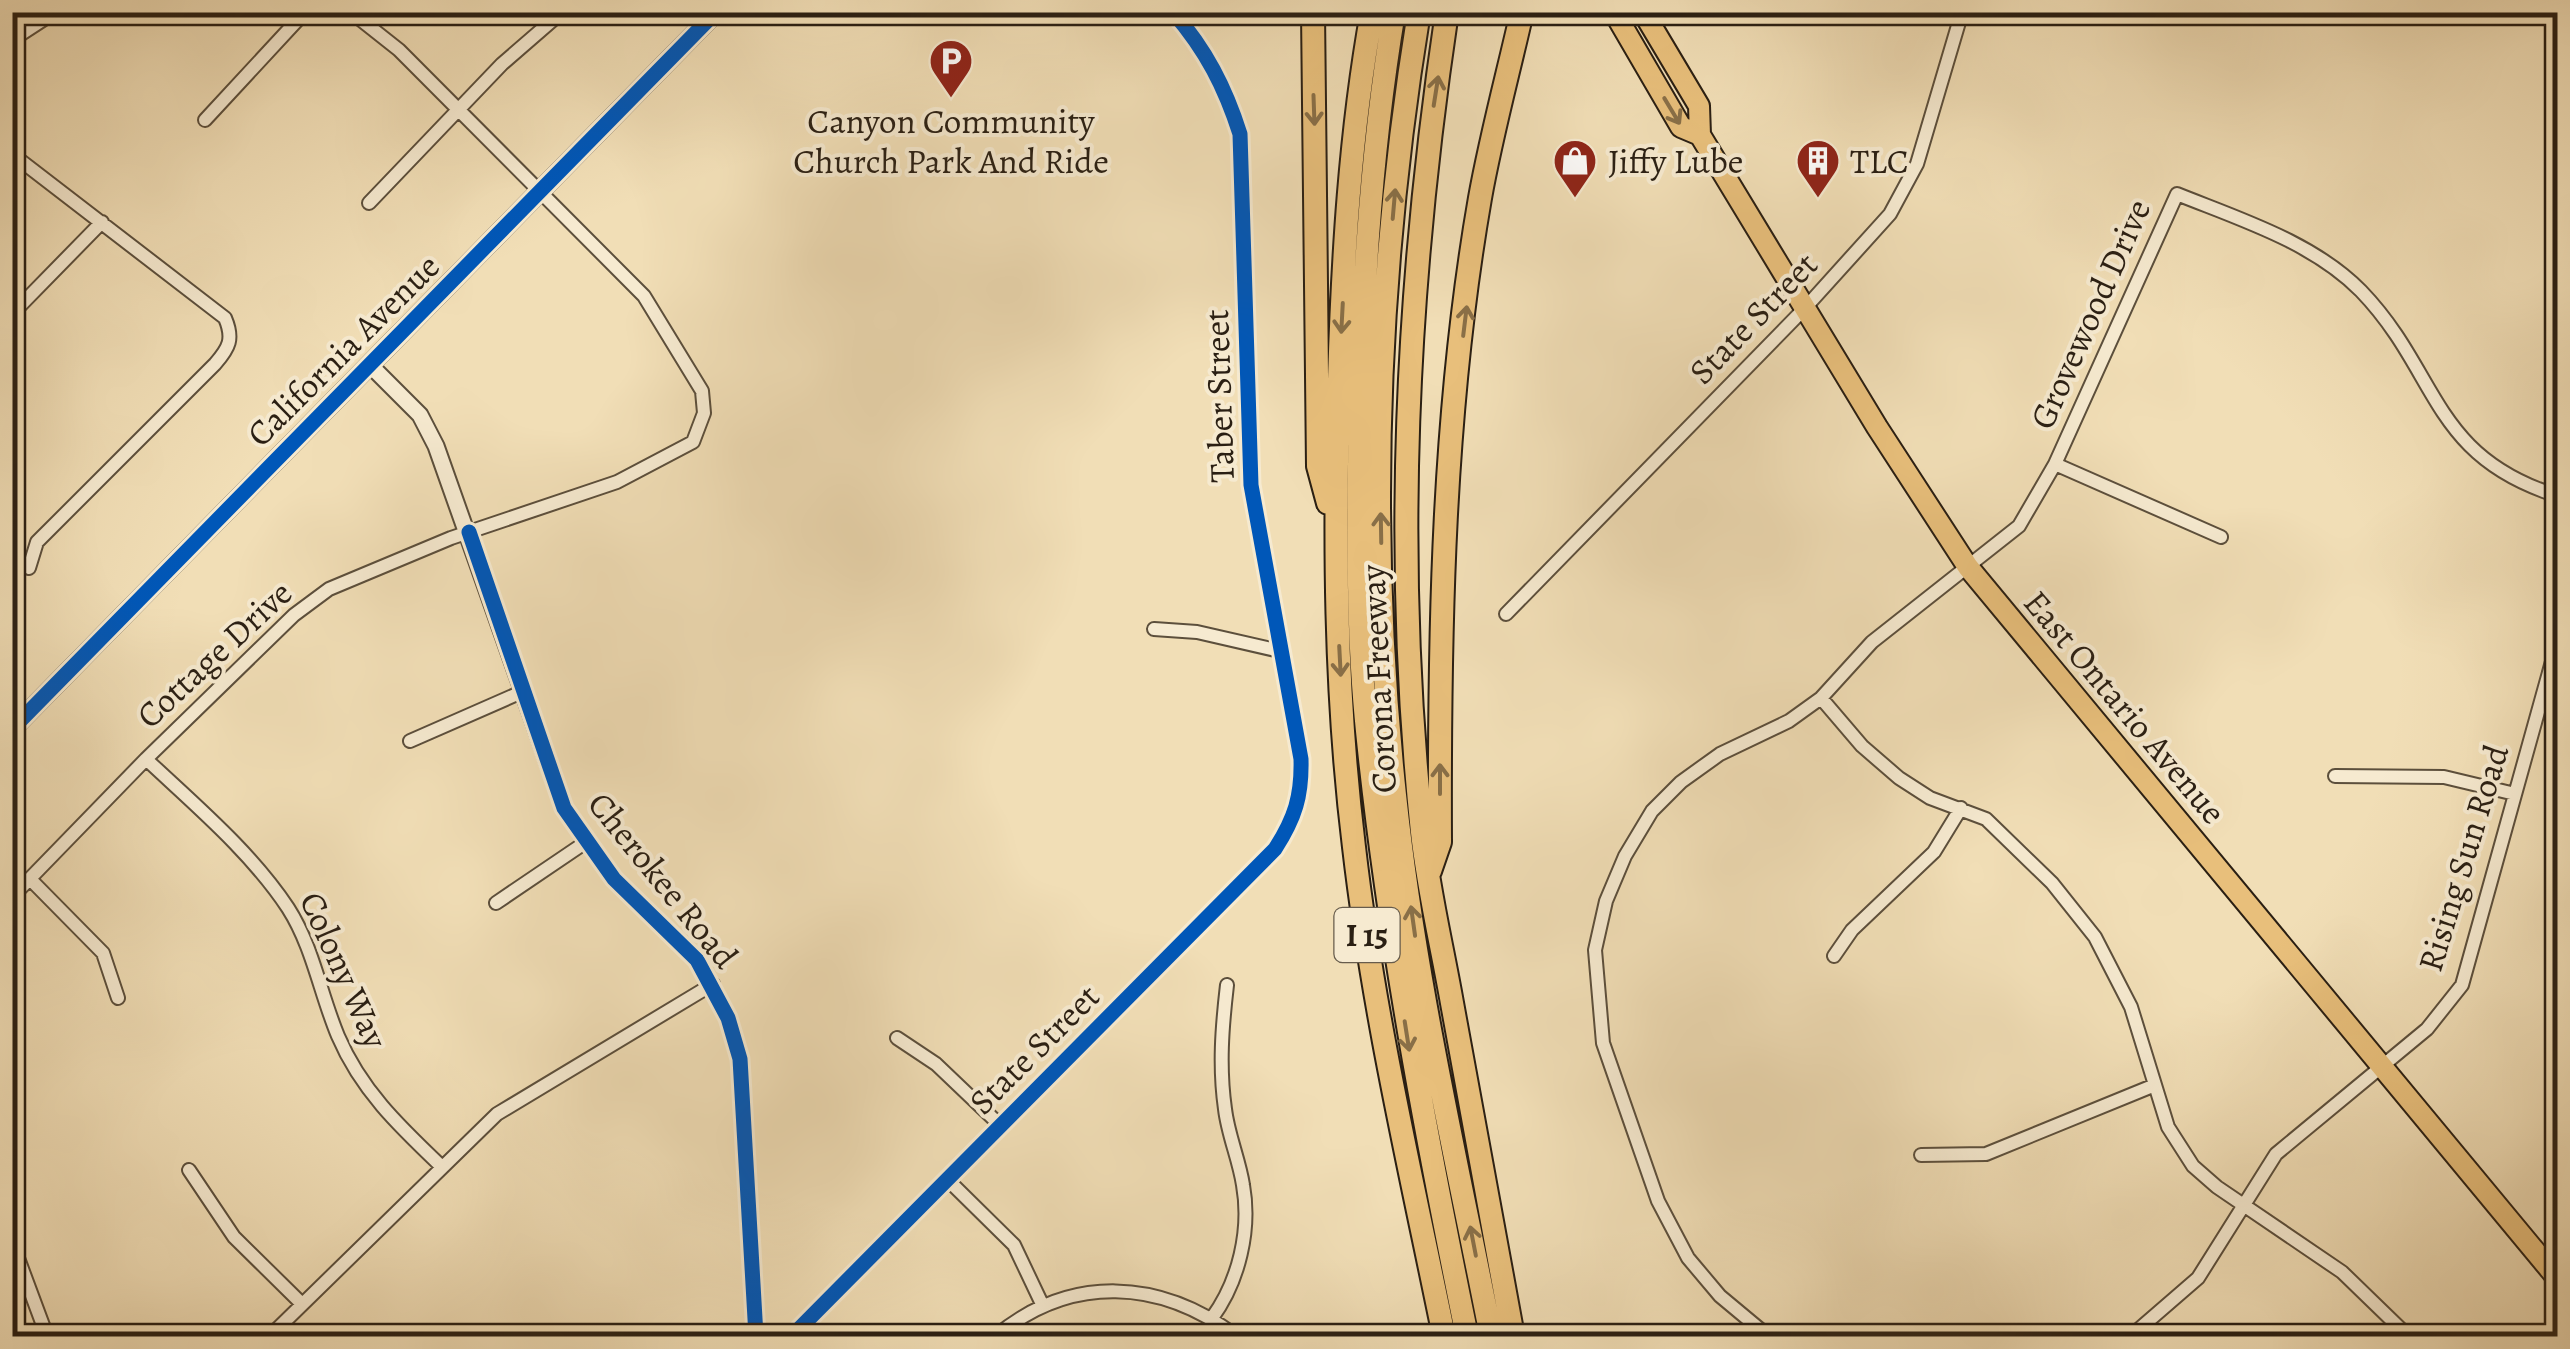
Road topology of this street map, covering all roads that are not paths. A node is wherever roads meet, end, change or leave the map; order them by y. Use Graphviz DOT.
graph roads {
  1 [pos="55,12"];
  2 [pos="305,12"];
  3 [pos="351,12"];
  4 [pos="562,12"];
  5 [pos="716,12"];
  6 [pos="1173,12"];
  7 [pos="1313,12"];
  8 [pos="1372,12"];
  9 [pos="1394,12"];
  10 [pos="1420,12"];
  11 [pos="1447,12"];
  12 [pos="1522,12"];
  13 [pos="1643,12"];
  14 [pos="1962,12"];
  15 [pos="2542,12"];
  16 [pos="1616,15"];
  17 [pos="2558,16"];
  18 [pos="13,38"];
  19 [pos="1669,54"];
  20 [pos="458,108"];
  21 [pos="204,120"];
  22 [pos="1700,135"];
  23 [pos="12,154"];
  24 [pos="542,192"];
  25 [pos="370,203"];
  26 [pos="102,222"];
  27 [pos="1806,307"];
  28 [pos="12,314"];
  29 [pos="370,365"];
  30 [pos="2055,464"];
  31 [pos="2558,496"];
  32 [pos="1334,528"];
  33 [pos="468,532"];
  34 [pos="2221,536"];
  35 [pos="1968,567"];
  36 [pos="29,568"];
  37 [pos="1506,614"];
  38 [pos="1154,629"];
  39 [pos="2558,640"];
  40 [pos="1280,651"];
  41 [pos="524,691"];
  42 [pos="1822,698"];
  43 [pos="12,729"];
  44 [pos="410,741"];
  45 [pos="146,758"];
  46 [pos="2335,776"];
  47 [pos="1302,792"];
  48 [pos="2515,794"];
  49 [pos="1961,808"];
  50 [pos="586,842"];
  51 [pos="1429,874"];
  52 [pos="30,880"];
  53 [pos="12,897"];
  54 [pos="496,904"];
  55 [pos="1834,956"];
  56 [pos="713,984"];
  57 [pos="1227,985"];
  58 [pos="118,998"];
  59 [pos="896,1038"];
  60 [pos="2381,1065"];
  61 [pos="2155,1085"];
  62 [pos="1001,1126"];
  63 [pos="1921,1155"];
  64 [pos="441,1166"];
  65 [pos="189,1170"];
  66 [pos="946,1179"];
  67 [pos="2242,1203"];
  68 [pos="12,1242"];
  69 [pos="2550,1256"];
  70 [pos="2558,1279"];
  71 [pos="300,1304"];
  72 [pos="1042,1304"];
  73 [pos="1212,1318"];
  74 [pos="47,1336"];
  75 [pos="270,1336"];
  76 [pos="756,1336"];
  77 [pos="792,1336"];
  78 [pos="996,1336"];
  79 [pos="1236,1336"];
  80 [pos="1444,1336"];
  81 [pos="1466,1336"];
  82 [pos="1492,1336"];
  83 [pos="1512,1336"];
  84 [pos="1768,1336"];
  85 [pos="2131,1336"];
  86 [pos="2408,1336"];
  1 -- 18 [label="street"];
  2 -- 21 [label="street"];
  3 -- 20 [label="street"];
  4 -- 20 [label="street"];
  5 -- 24 [label="main road, California Avenue"];
  6 -- 40 [label="street, Taber Street"];
  7 -- 32 [label="highway, one-way"];
  8 -- 32 [label="highway, Corona Freeway / I 15, one-way"];
  9 -- 81 [label="highway, one-way"];
  82 -- 10 [label="highway, one-way"];
  51 -- 11 [label="highway, Corona Freeway / I 15, one-way"];
  51 -- 12 [label="highway, one-way"];
  13 -- 19 [label="main road, East Ontario Avenue"];
  14 -- 27 [label="street, State Street"];
  15 -- 17 [label="street"];
  16 -- 19 [label="main road"];
  16 -- 22 [label="main road, East Ontario Avenue, one-way"];
  19 -- 22 [label="main road, East Ontario Avenue"];
  20 -- 24 [label="street"];
  20 -- 25 [label="street"];
  22 -- 27 [label="main road, East Ontario Avenue"];
  23 -- 26 [label="street"];
  24 -- 29 [label="main road, California Avenue"];
  24 -- 33 [label="street, Cottage Drive"];
  26 -- 28 [label="street"];
  26 -- 36 [label="street"];
  27 -- 35 [label="main road, East Ontario Avenue"];
  27 -- 37 [label="street, State Street"];
  29 -- 33 [label="street, Cherokee Road"];
  29 -- 43 [label="main road, California Avenue"];
  30 -- 31 [label="street, Grovewood Drive"];
  30 -- 34 [label="street"];
  30 -- 35 [label="street, Grovewood Drive"];
  32 -- 80 [label="highway, Corona Freeway / I 15, one-way"];
  33 -- 41 [label="street, Cherokee Road"];
  33 -- 45 [label="street, Cottage Drive"];
  35 -- 42 [label="street, Grovewood Drive"];
  35 -- 60 [label="main road, East Ontario Avenue"];
  38 -- 40 [label="street"];
  39 -- 48 [label="street, Rising Sun Road"];
  40 -- 47 [label="street, Taber Street"];
  41 -- 44 [label="street"];
  41 -- 50 [label="street, Cherokee Road"];
  42 -- 49 [label="street"];
  42 -- 84 [label="street, Grovewood Drive"];
  45 -- 52 [label="street, Cottage Drive"];
  45 -- 64 [label="street, Colony Way"];
  46 -- 48 [label="street"];
  47 -- 62 [label="street, State Street"];
  48 -- 60 [label="street, Rising Sun Road"];
  49 -- 55 [label="street"];
  49 -- 61 [label="street"];
  50 -- 54 [label="street"];
  50 -- 56 [label="street, Cherokee Road"];
  51 -- 83 [label="highway, Corona Freeway / I 15"];
  52 -- 53 [label="street, Cottage Drive"];
  52 -- 58 [label="street"];
  56 -- 64 [label="street"];
  56 -- 76 [label="street, Cherokee Road"];
  57 -- 73 [label="street"];
  59 -- 62 [label="street"];
  60 -- 67 [label="street, Rising Sun Road"];
  60 -- 69 [label="main road, East Ontario Avenue"];
  61 -- 63 [label="street"];
  61 -- 67 [label="street"];
  62 -- 66 [label="street, State Street"];
  64 -- 71 [label="street"];
  65 -- 71 [label="street"];
  66 -- 72 [label="street"];
  66 -- 77 [label="street, State Street"];
  67 -- 85 [label="street, Rising Sun Road"];
  67 -- 86 [label="street"];
  68 -- 74 [label="street"];
  69 -- 70 [label="main road, East Ontario Avenue"];
  71 -- 75 [label="street"];
  72 -- 73 [label="street"];
  72 -- 78 [label="street"];
  73 -- 79 [label="street"];
}
